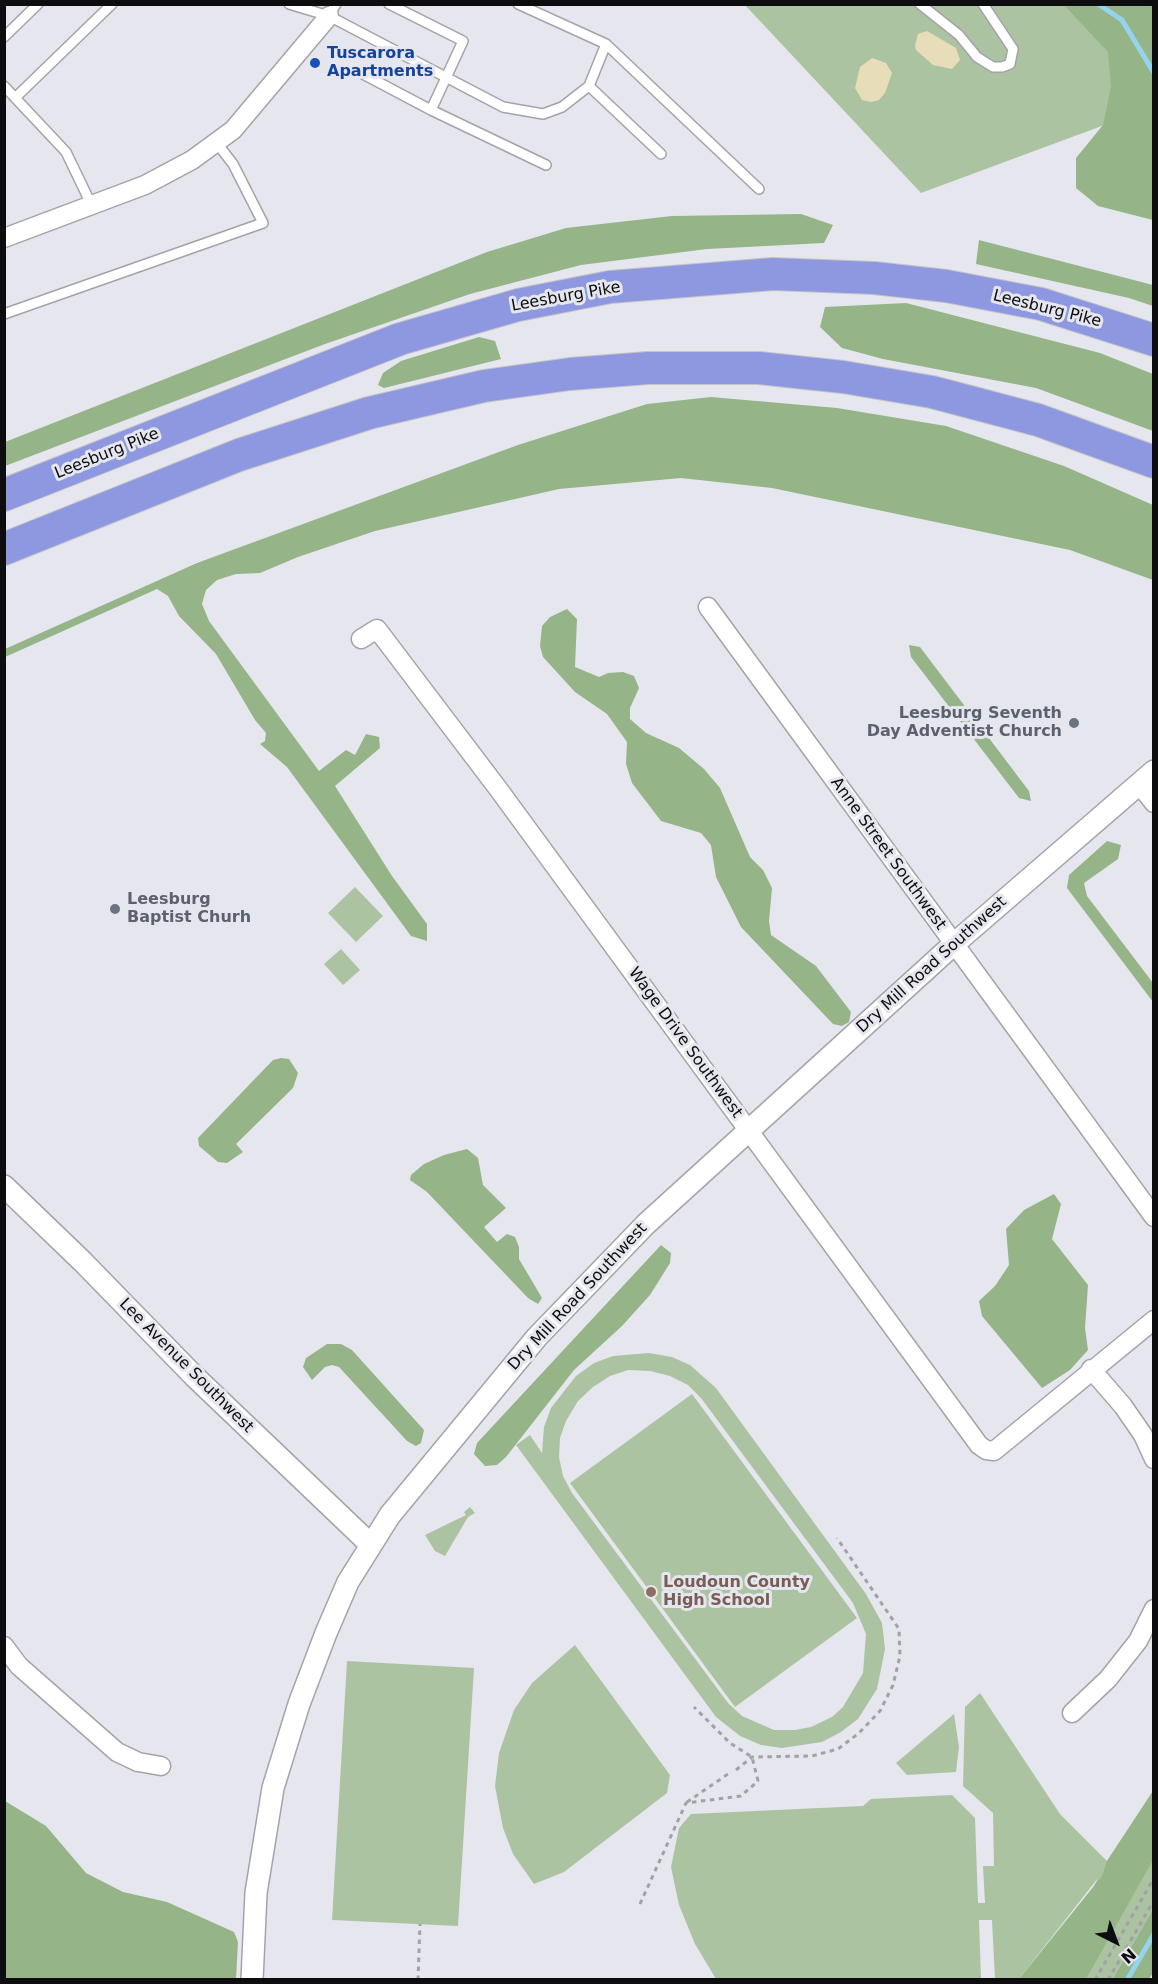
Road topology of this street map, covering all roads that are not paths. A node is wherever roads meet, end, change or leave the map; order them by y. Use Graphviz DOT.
graph roads {
  1 [pos="38,4"];
  2 [pos="112,4"];
  3 [pos="288,4"];
  4 [pos="389,4"];
  5 [pos="518,4"];
  6 [pos="920,4"];
  7 [pos="983,4"];
  8 [pos="332,10"];
  9 [pos="4,36"];
  10 [pos="606,44"];
  11 [pos="361,73"];
  12 [pos="447,78"];
  13 [pos="4,86"];
  14 [pos="589,86"];
  15 [pos="16,97"];
  16 [pos="430,110"];
  17 [pos="216,142"];
  18 [pos="661,154"];
  19 [pos="546,165"];
  20 [pos="759,189"];
  21 [pos="92,206"];
  22 [pos="4,238"];
  23 [pos="4,314"];
  24 [pos="1154,340"];
  25 [pos="1154,462"];
  26 [pos="4,495"];
  27 [pos="4,549"];
  28 [pos="708,608"];
  29 [pos="362,639"];
  30 [pos="1146,777"];
  31 [pos="1154,803"];
  32 [pos="954,944"];
  33 [pos="750,1130"];
  34 [pos="4,1186"];
  35 [pos="1154,1217"];
  36 [pos="1154,1320"];
  37 [pos="1091,1369"];
  38 [pos="1154,1460"];
  39 [pos="370,1544"];
  40 [pos="1154,1609"];
  41 [pos="4,1646"];
  42 [pos="1072,1713"];
  43 [pos="161,1766"];
  44 [pos="252,1980"];
  1 -- 9 [label="lane"];
  2 -- 15 [label="lane"];
  3 -- 8 [label="lane"];
  4 -- 12 [label="lane"];
  5 -- 10 [label="lane"];
  6 -- 7 [label="lane"];
  8 -- 12 [label="lane"];
  8 -- 17 [label="street"];
  10 -- 14 [label="lane"];
  10 -- 20 [label="lane"];
  11 -- 16 [label="lane"];
  12 -- 14 [label="lane"];
  12 -- 16 [label="lane"];
  13 -- 15 [label="lane"];
  14 -- 18 [label="lane"];
  15 -- 21 [label="lane"];
  16 -- 19 [label="lane"];
  17 -- 21 [label="street"];
  17 -- 23 [label="lane"];
  21 -- 22 [label="street"];
  24 -- 26 [label="highway, Leesburg Pike"];
  25 -- 27 [label="highway"];
  28 -- 32 [label="street, Anne Street Southwest"];
  29 -- 33 [label="street, Wage Drive Southwest"];
  30 -- 31 [label="street"];
  30 -- 32 [label="street, Dry Mill Road Southwest"];
  32 -- 33 [label="street, Dry Mill Road Southwest"];
  32 -- 35 [label="street, Anne Street Southwest"];
  33 -- 37 [label="street, Wage Drive Southwest"];
  33 -- 39 [label="street, Dry Mill Road Southwest"];
  34 -- 39 [label="street, Lee Avenue Southwest"];
  36 -- 37 [label="street"];
  37 -- 38 [label="street"];
  39 -- 44 [label="street, Dry Mill Road Southwest"];
  40 -- 42 [label="street"];
  41 -- 43 [label="street"];
}
